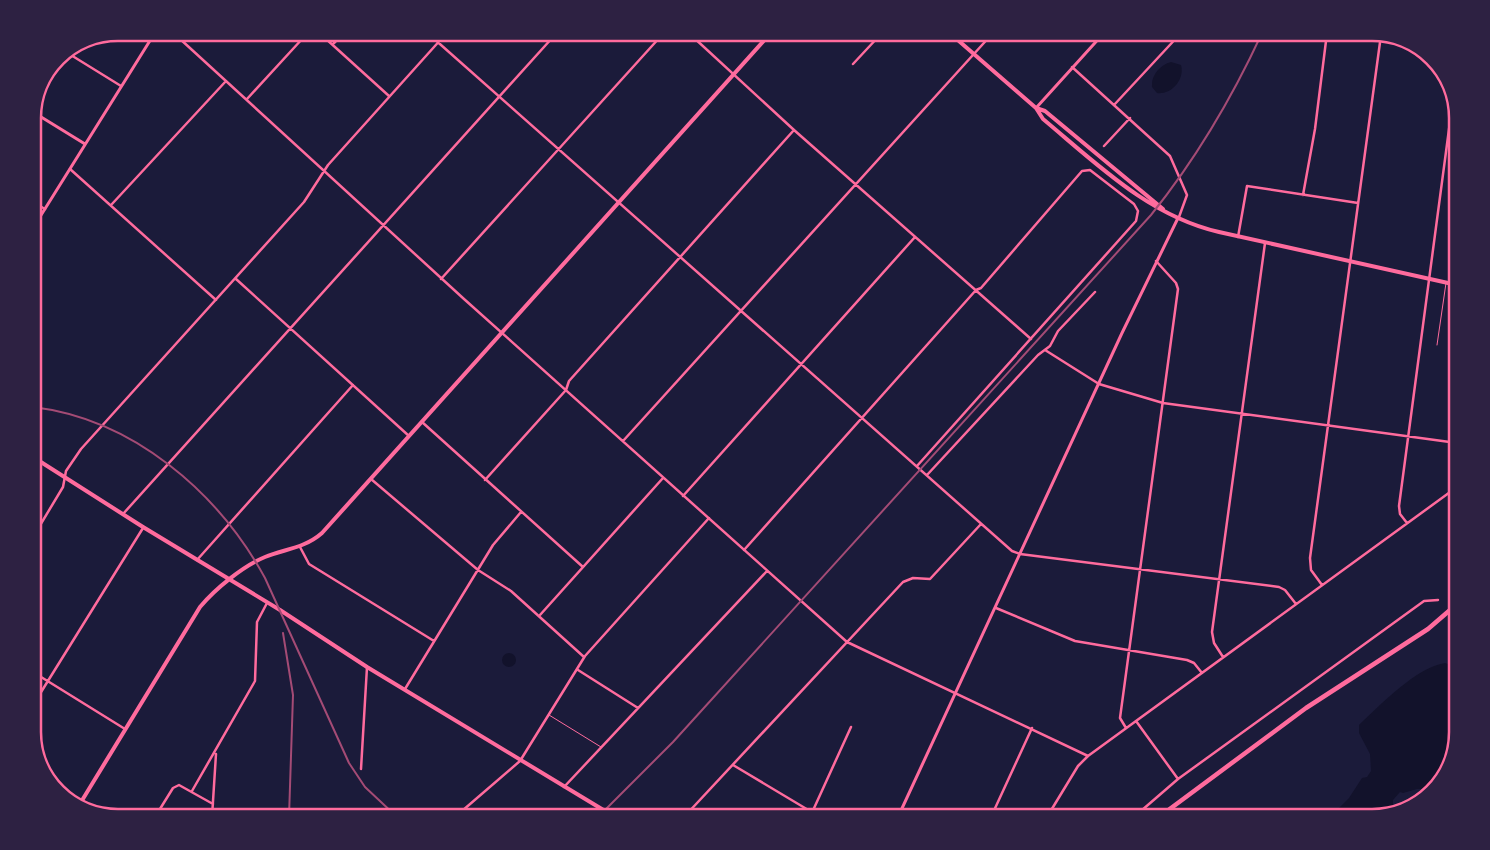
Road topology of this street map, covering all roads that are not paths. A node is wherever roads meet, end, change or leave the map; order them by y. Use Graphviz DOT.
graph roads {
  1 [pos="150,41"];
  2 [pos="181,41"];
  3 [pos="299,41"];
  4 [pos="329,41"];
  5 [pos="336,41"];
  6 [pos="549,41"];
  7 [pos="656,41"];
  8 [pos="697,41"];
  9 [pos="765,41"];
  10 [pos="874,41"];
  11 [pos="959,41"];
  12 [pos="985,41"];
  13 [pos="1096,41"];
  14 [pos="1174,41"];
  15 [pos="1326,41"];
  16 [pos="1380,42"];
  17 [pos="438,43"];
  18 [pos="333,44"];
  19 [pos="973,54"];
  20 [pos="73,56"];
  21 [pos="853,64"];
  22 [pos="1072,67"];
  23 [pos="734,75"];
  24 [pos="226,81"];
  25 [pos="121,86"];
  26 [pos="389,96"];
  27 [pos="499,97"];
  28 [pos="247,100"];
  29 [pos="1114,105"];
  30 [pos="1036,108"];
  31 [pos="41,117"];
  32 [pos="1130,118"];
  33 [pos="794,130"];
  34 [pos="1449,130"];
  35 [pos="85,144"];
  36 [pos="1104,146"];
  37 [pos="558,150"];
  38 [pos="70,168"];
  39 [pos="325,172"];
  40 [pos="855,183"];
  41 [pos="1303,194"];
  42 [pos="1358,203"];
  43 [pos="112,204"];
  44 [pos="618,204"];
  45 [pos="41,207"];
  46 [pos="45,209"];
  47 [pos="1166,212"];
  48 [pos="41,215"];
  49 [pos="1178,218"];
  50 [pos="383,226"];
  51 [pos="1238,237"];
  52 [pos="915,238"];
  53 [pos="1265,243"];
  54 [pos="680,258"];
  55 [pos="1156,260"];
  56 [pos="1350,261"];
  57 [pos="441,278"];
  58 [pos="1430,278"];
  59 [pos="236,279"];
  60 [pos="1446,282"];
  61 [pos="1449,283"];
  62 [pos="976,290"];
  63 [pos="1095,292"];
  64 [pos="216,300"];
  65 [pos="740,311"];
  66 [pos="290,328"];
  67 [pos="502,333"];
  68 [pos="1031,339"];
  69 [pos="1437,345"];
  70 [pos="1045,350"];
  71 [pos="801,365"];
  72 [pos="1099,384"];
  73 [pos="353,385"];
  74 [pos="566,390"];
  75 [pos="1163,403"];
  76 [pos="1242,414"];
  77 [pos="862,418"];
  78 [pos="422,422"];
  79 [pos="1328,426"];
  80 [pos="409,436"];
  81 [pos="1409,437"];
  82 [pos="623,441"];
  83 [pos="1449,443"];
  84 [pos="41,463"];
  85 [pos="916,466"];
  86 [pos="928,475"];
  87 [pos="65,478"];
  88 [pos="371,478"];
  89 [pos="663,478"];
  90 [pos="486,480"];
  91 [pos="1449,493"];
  92 [pos="683,496"];
  93 [pos="521,512"];
  94 [pos="123,514"];
  95 [pos="709,518"];
  96 [pos="1407,523"];
  97 [pos="41,524"];
  98 [pos="981,524"];
  99 [pos="143,528"];
  100 [pos="300,547"];
  101 [pos="744,550"];
  102 [pos="1020,554"];
  103 [pos="197,560"];
  104 [pos="583,567"];
  105 [pos="1141,569"];
  106 [pos="478,570"];
  107 [pos="767,571"];
  108 [pos="1220,579"];
  109 [pos="231,580"];
  110 [pos="1322,585"];
  111 [pos="1438,600"];
  112 [pos="267,602"];
  113 [pos="1296,604"];
  114 [pos="996,608"];
  115 [pos="1449,612"];
  116 [pos="540,616"];
  117 [pos="434,641"];
  118 [pos="847,642"];
  119 [pos="1130,650"];
  120 [pos="584,657"];
  121 [pos="1223,657"];
  122 [pos="367,666"];
  123 [pos="578,669"];
  124 [pos="1202,673"];
  125 [pos="41,677"];
  126 [pos="47,681"];
  127 [pos="405,689"];
  128 [pos="41,691"];
  129 [pos="956,692"];
  130 [pos="638,708"];
  131 [pos="550,715"];
  132 [pos="1136,721"];
  133 [pos="851,727"];
  134 [pos="1032,728"];
  135 [pos="1126,728"];
  136 [pos="126,730"];
  137 [pos="602,747"];
  138 [pos="216,752"];
  139 [pos="1088,756"];
  140 [pos="520,761"];
  141 [pos="733,765"];
  142 [pos="361,769"];
  143 [pos="1178,779"];
  144 [pos="564,787"];
  145 [pos="192,791"];
  146 [pos="83,799"];
  147 [pos="213,804"];
  148 [pos="161,809"];
  149 [pos="213,809"];
  150 [pos="465,809"];
  151 [pos="600,809"];
  152 [pos="692,809"];
  153 [pos="805,809"];
  154 [pos="814,809"];
  155 [pos="902,809"];
  156 [pos="995,809"];
  157 [pos="1052,809"];
  158 [pos="1144,809"];
  159 [pos="1171,809"];
  1 -- 25 [label="street"];
  2 -- 24 [label="street"];
  3 -- 28 [label="street"];
  4 -- 18 [label="street"];
  5 -- 18 [label="street"];
  6 -- 27 [label="street"];
  7 -- 37 [label="street"];
  8 -- 23 [label="street"];
  9 -- 23 [label="main road"];
  10 -- 21 [label="street"];
  11 -- 19 [label="main road"];
  12 -- 19 [label="street"];
  13 -- 22 [label="street"];
  14 -- 29 [label="street"];
  15 -- 41 [label="street"];
  16 -- 42 [label="street"];
  17 -- 26 [label="street"];
  17 -- 27 [label="street"];
  18 -- 26 [label="street"];
  19 -- 30 [label="main road"];
  19 -- 40 [label="street"];
  20 -- 25 [label="street"];
  22 -- 29 [label="street"];
  22 -- 30 [label="street"];
  23 -- 33 [label="street"];
  23 -- 44 [label="main road"];
  24 -- 28 [label="street"];
  24 -- 43 [label="street"];
  25 -- 35 [label="street"];
  26 -- 39 [label="street"];
  27 -- 37 [label="street"];
  27 -- 50 [label="street"];
  28 -- 39 [label="street"];
  29 -- 32 [label="street"];
  30 -- 47 [label="main road"];
  30 -- 47 [label="main road"];
  31 -- 35 [label="street"];
  32 -- 36 [label="street"];
  32 -- 49 [label="street"];
  33 -- 40 [label="street"];
  33 -- 54 [label="street"];
  34 -- 58 [label="street"];
  35 -- 38 [label="street"];
  37 -- 44 [label="street"];
  37 -- 57 [label="street"];
  38 -- 43 [label="street"];
  38 -- 46 [label="street"];
  39 -- 50 [label="street"];
  39 -- 59 [label="street"];
  40 -- 52 [label="street"];
  40 -- 65 [label="street"];
  41 -- 42 [label="street"];
  41 -- 51 [label="street"];
  42 -- 56 [label="street"];
  43 -- 64 [label="street"];
  44 -- 54 [label="street"];
  44 -- 67 [label="main road"];
  45 -- 46 [label="street"];
  46 -- 48 [label="street"];
  47 -- 49 [label="main road"];
  49 -- 51 [label="main road"];
  49 -- 55 [label="street"];
  50 -- 57 [label="street"];
  50 -- 66 [label="street"];
  51 -- 53 [label="main road"];
  52 -- 62 [label="street"];
  52 -- 71 [label="street"];
  53 -- 56 [label="main road"];
  53 -- 76 [label="street"];
  54 -- 65 [label="street"];
  54 -- 74 [label="street"];
  55 -- 72 [label="street"];
  55 -- 75 [label="street"];
  56 -- 58 [label="main road"];
  56 -- 79 [label="street"];
  57 -- 67 [label="street"];
  58 -- 60 [label="main road"];
  58 -- 81 [label="street"];
  59 -- 64 [label="street"];
  59 -- 66 [label="street"];
  60 -- 61 [label="main road"];
  60 -- 69 [label="lane"];
  62 -- 68 [label="street"];
  62 -- 68 [label="street"];
  62 -- 77 [label="street"];
  63 -- 70 [label="street"];
  64 -- 87 [label="street"];
  65 -- 71 [label="street"];
  65 -- 82 [label="street"];
  66 -- 73 [label="street"];
  66 -- 94 [label="street"];
  67 -- 74 [label="street"];
  67 -- 78 [label="main road"];
  68 -- 85 [label="street"];
  70 -- 72 [label="street"];
  70 -- 86 [label="street"];
  71 -- 77 [label="street"];
  71 -- 92 [label="street"];
  72 -- 75 [label="street"];
  72 -- 102 [label="street"];
  73 -- 80 [label="street"];
  73 -- 103 [label="street"];
  74 -- 82 [label="street"];
  74 -- 90 [label="street"];
  75 -- 76 [label="street"];
  75 -- 105 [label="street"];
  76 -- 79 [label="street"];
  76 -- 108 [label="street"];
  77 -- 85 [label="street"];
  77 -- 101 [label="street"];
  78 -- 80 [label="main road"];
  78 -- 90 [label="street"];
  79 -- 81 [label="street"];
  79 -- 110 [label="street"];
  80 -- 88 [label="main road"];
  81 -- 83 [label="street"];
  81 -- 96 [label="street"];
  82 -- 89 [label="street"];
  84 -- 87 [label="main road"];
  85 -- 86 [label="street"];
  86 -- 98 [label="street"];
  87 -- 94 [label="main road"];
  87 -- 97 [label="street"];
  88 -- 100 [label="main road"];
  88 -- 106 [label="street"];
  89 -- 92 [label="street"];
  89 -- 104 [label="street"];
  90 -- 93 [label="street"];
  91 -- 96 [label="street"];
  92 -- 95 [label="street"];
  93 -- 104 [label="street"];
  93 -- 106 [label="street"];
  94 -- 99 [label="main road"];
  95 -- 101 [label="street"];
  95 -- 120 [label="street"];
  96 -- 110 [label="street"];
  98 -- 102 [label="street"];
  98 -- 118 [label="street"];
  99 -- 103 [label="main road"];
  99 -- 126 [label="street"];
  100 -- 109 [label="main road"];
  100 -- 117 [label="street"];
  101 -- 107 [label="street"];
  102 -- 105 [label="street"];
  102 -- 114 [label="street"];
  103 -- 109 [label="main road"];
  104 -- 116 [label="street"];
  105 -- 108 [label="street"];
  105 -- 119 [label="street"];
  106 -- 116 [label="street"];
  106 -- 117 [label="street"];
  107 -- 118 [label="street"];
  107 -- 130 [label="street"];
  108 -- 113 [label="street"];
  108 -- 121 [label="street"];
  109 -- 112 [label="main road"];
  109 -- 136 [label="main road"];
  110 -- 113 [label="street"];
  111 -- 143 [label="street"];
  112 -- 122 [label="main road"];
  112 -- 138 [label="street"];
  113 -- 121 [label="street"];
  114 -- 119 [label="street"];
  114 -- 129 [label="street"];
  115 -- 159 [label="main road"];
  116 -- 120 [label="street"];
  117 -- 127 [label="street"];
  118 -- 129 [label="street"];
  118 -- 141 [label="street"];
  119 -- 124 [label="street"];
  119 -- 135 [label="street"];
  120 -- 123 [label="street"];
  121 -- 124 [label="street"];
  122 -- 127 [label="main road"];
  122 -- 142 [label="street"];
  123 -- 130 [label="street"];
  123 -- 131 [label="street"];
  124 -- 132 [label="street"];
  125 -- 126 [label="street"];
  126 -- 128 [label="street"];
  126 -- 136 [label="street"];
  127 -- 140 [label="main road"];
  129 -- 134 [label="street"];
  129 -- 155 [label="street"];
  130 -- 137 [label="street"];
  131 -- 137 [label="lane"];
  131 -- 140 [label="street"];
  132 -- 135 [label="street"];
  132 -- 143 [label="street"];
  133 -- 154 [label="street"];
  134 -- 139 [label="street"];
  134 -- 156 [label="street"];
  135 -- 139 [label="street"];
  136 -- 146 [label="main road"];
  137 -- 144 [label="street"];
  138 -- 145 [label="street"];
  138 -- 147 [label="street"];
  139 -- 157 [label="street"];
  140 -- 144 [label="main road"];
  140 -- 150 [label="street"];
  141 -- 152 [label="street"];
  141 -- 153 [label="street"];
  143 -- 158 [label="street"];
  144 -- 151 [label="main road"];
  145 -- 147 [label="street"];
  145 -- 148 [label="street"];
  147 -- 149 [label="street"];
}
